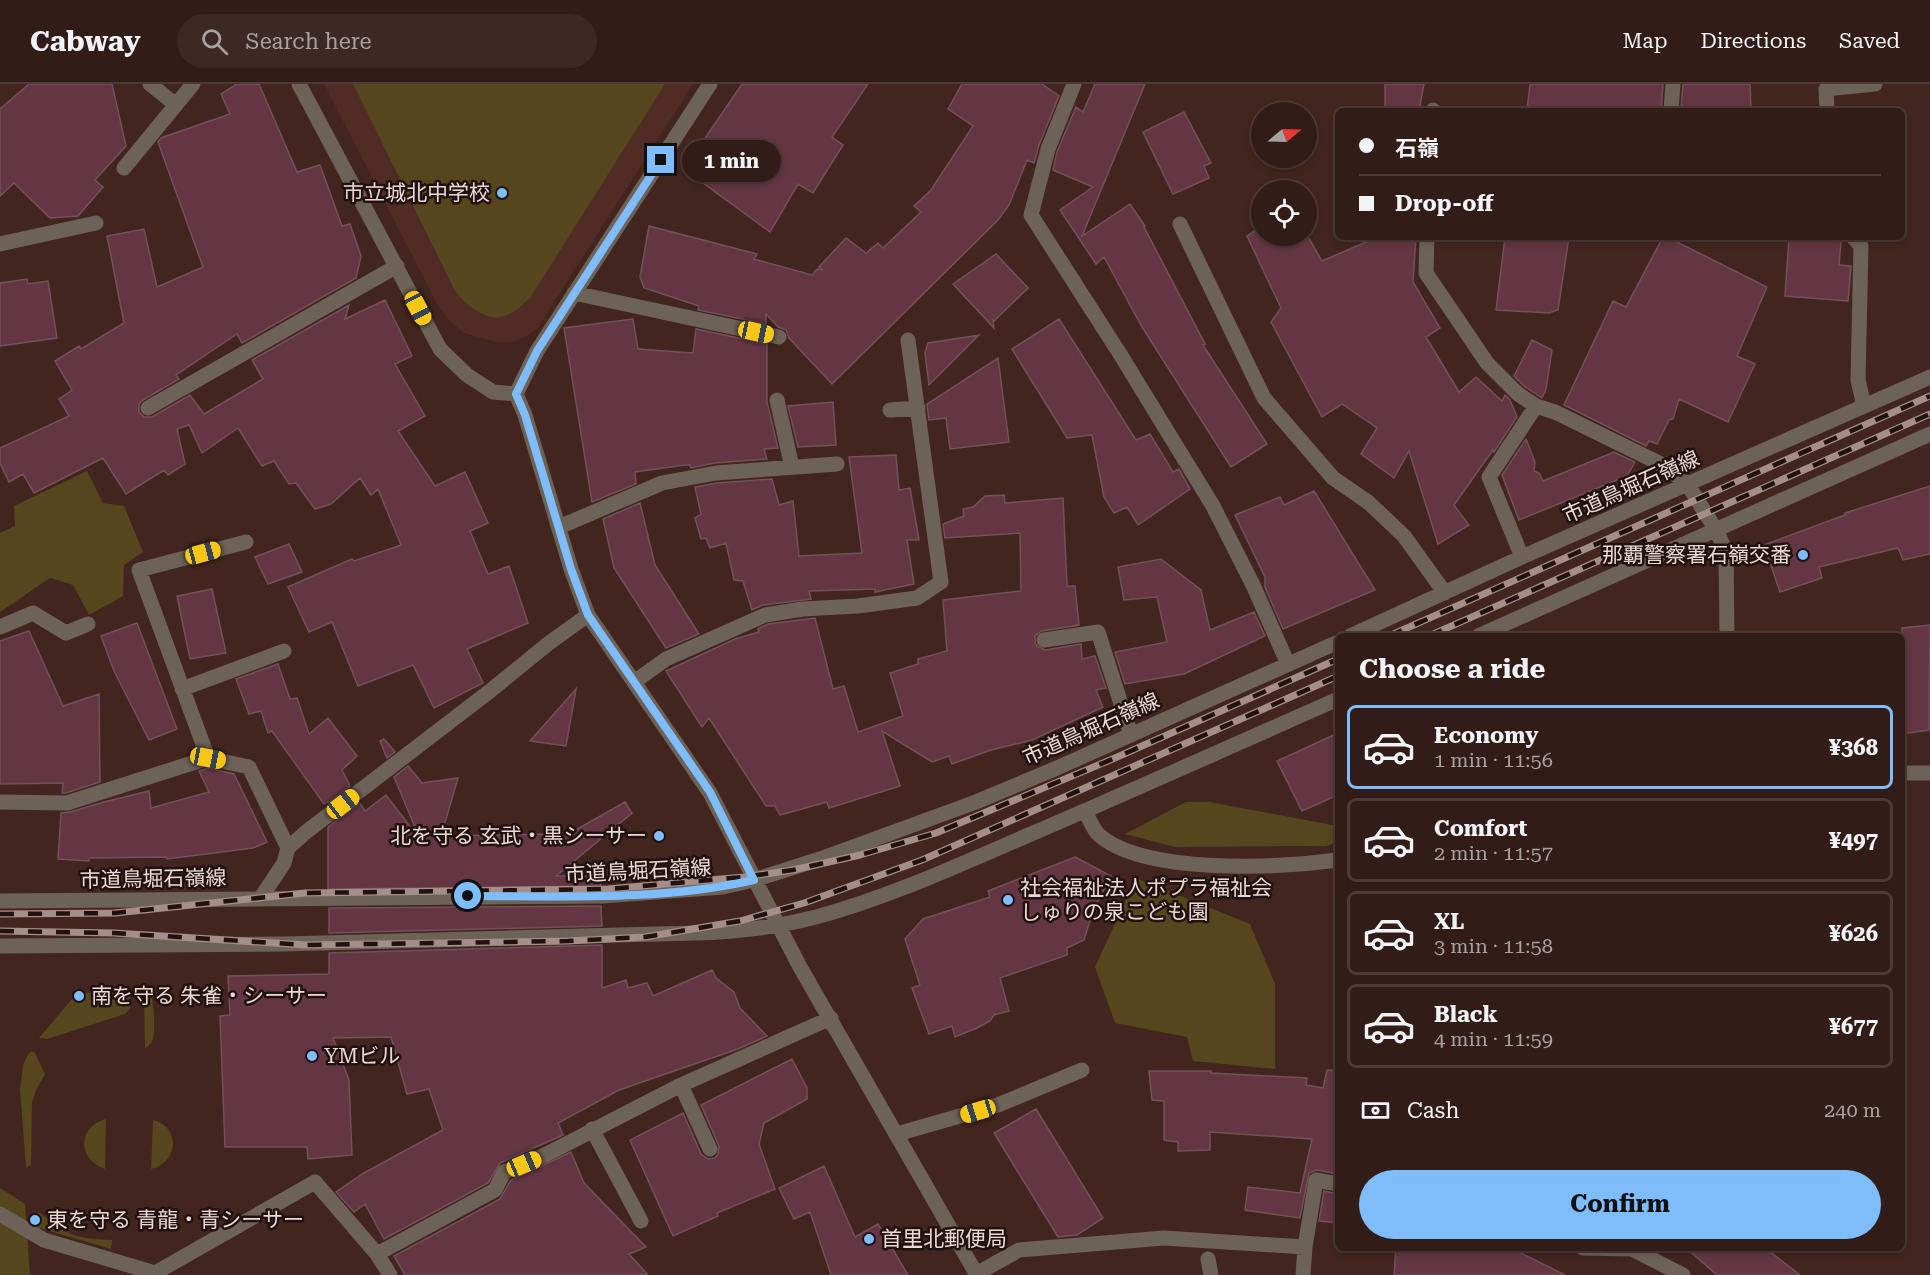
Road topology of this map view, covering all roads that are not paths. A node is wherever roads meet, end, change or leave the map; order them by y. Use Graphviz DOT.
graph roads {
  1 [pos="150,84"];
  2 [pos="193,84"];
  3 [pos="299,84"];
  4 [pos="710,84"];
  5 [pos="1074,84"];
  6 [pos="1673,84"];
  7 [pos="1875,84"];
  8 [pos="176,105"];
  9 [pos="1671,108"];
  10 [pos="1827,108"];
  11 [pos="124,168"];
  12 [pos="96,223"];
  13 [pos="1180,224"];
  14 [pos="1427,240"];
  15 [pos="1856,240"];
  16 [pos="0,244"];
  17 [pos="397,266"];
  18 [pos="574,293"];
  19 [pos="779,337"];
  20 [pos="908,340"];
  21 [pos="1930,377"];
  22 [pos="516,394"];
  23 [pos="777,400"];
  24 [pos="1536,406"];
  25 [pos="1864,406"];
  26 [pos="148,408"];
  27 [pos="918,408"];
  28 [pos="890,410"];
  29 [pos="1930,434"];
  30 [pos="837,464"];
  31 [pos="792,467"];
  32 [pos="1688,485"];
  33 [pos="559,527"];
  34 [pos="1716,530"];
  35 [pos="246,542"];
  36 [pos="1522,557"];
  37 [pos="1445,593"];
  38 [pos="588,615"];
  39 [pos="88,624"];
  40 [pos="0,627"];
  41 [pos="1357,633"];
  42 [pos="1485,633"];
  43 [pos="1728,633"];
  44 [pos="1044,640"];
  45 [pos="1335,643"];
  46 [pos="284,651"];
  47 [pos="1288,664"];
  48 [pos="634,682"];
  49 [pos="182,689"];
  50 [pos="1335,700"];
  51 [pos="1131,735"];
  52 [pos="208,758"];
  53 [pos="1905,773"];
  54 [pos="1930,773"];
  55 [pos="0,802"];
  56 [pos="1085,811"];
  57 [pos="288,848"];
  58 [pos="1335,860"];
  59 [pos="754,880"];
  60 [pos="260,898"];
  61 [pos="0,901"];
  62 [pos="777,924"];
  63 [pos="0,946"];
  64 [pos="831,1018"];
  65 [pos="1082,1070"];
  66 [pos="681,1085"];
  67 [pos="592,1129"];
  68 [pos="897,1134"];
  69 [pos="710,1149"];
  70 [pos="1335,1183"];
  71 [pos="0,1214"];
  72 [pos="641,1221"];
  73 [pos="1305,1247"];
  74 [pos="1636,1251"];
  75 [pos="377,1254"];
  76 [pos="1208,1259"];
  77 [pos="977,1274"];
  78 [pos="390,1275"];
  79 [pos="1211,1275"];
  80 [pos="1303,1275"];
  81 [pos="1683,1275"];
  1 -- 8 [label="street"];
  2 -- 8 [label="street"];
  3 -- 17 [label="street"];
  4 -- 18 [label="street"];
  5 -- 47 [label="street"];
  6 -- 9 [label="street"];
  7 -- 10 [label="street"];
  8 -- 11 [label="street"];
  12 -- 16 [label="street"];
  13 -- 37 [label="street"];
  14 -- 24 [label="street"];
  15 -- 25 [label="street"];
  17 -- 22 [label="street"];
  17 -- 26 [label="street"];
  18 -- 19 [label="street"];
  18 -- 22 [label="street"];
  20 -- 27 [label="street"];
  21 -- 25 [label="street, 市道鳥堀石嶺線"];
  22 -- 33 [label="street"];
  23 -- 31 [label="street"];
  24 -- 32 [label="street"];
  24 -- 36 [label="street"];
  25 -- 32 [label="street, 市道鳥堀石嶺線"];
  27 -- 28 [label="street"];
  27 -- 48 [label="street"];
  29 -- 34 [label="street"];
  30 -- 31 [label="street"];
  31 -- 33 [label="street"];
  32 -- 34 [label="street"];
  32 -- 36 [label="street, 市道鳥堀石嶺線"];
  33 -- 38 [label="street"];
  34 -- 42 [label="street"];
  34 -- 43 [label="street"];
  35 -- 49 [label="street"];
  36 -- 37 [label="street, 市道鳥堀石嶺線"];
  37 -- 41 [label="street, 市道鳥堀石嶺線"];
  38 -- 48 [label="street"];
  38 -- 57 [label="street"];
  39 -- 40 [label="street"];
  44 -- 51 [label="street"];
  45 -- 47 [label="street, 市道鳥堀石嶺線"];
  46 -- 49 [label="street"];
  47 -- 51 [label="street, 市道鳥堀石嶺線"];
  48 -- 59 [label="street"];
  49 -- 52 [label="street"];
  50 -- 56 [label="street"];
  51 -- 59 [label="street, 市道鳥堀石嶺線"];
  52 -- 55 [label="street"];
  52 -- 57 [label="street"];
  53 -- 54 [label="street"];
  56 -- 58 [label="street"];
  56 -- 62 [label="street"];
  57 -- 60 [label="street"];
  59 -- 60 [label="street, 市道鳥堀石嶺線"];
  59 -- 62 [label="street"];
  60 -- 61 [label="street, 市道鳥堀石嶺線"];
  62 -- 63 [label="street"];
  62 -- 64 [label="street"];
  64 -- 66 [label="street"];
  64 -- 68 [label="street"];
  65 -- 68 [label="street"];
  66 -- 67 [label="street"];
  66 -- 69 [label="street"];
  67 -- 72 [label="street"];
  67 -- 75 [label="street"];
  68 -- 77 [label="street"];
  70 -- 73 [label="street"];
  71 -- 75 [label="street"];
  73 -- 77 [label="street"];
  73 -- 80 [label="street"];
  74 -- 81 [label="street"];
  75 -- 78 [label="street"];
  76 -- 79 [label="street"];
}
